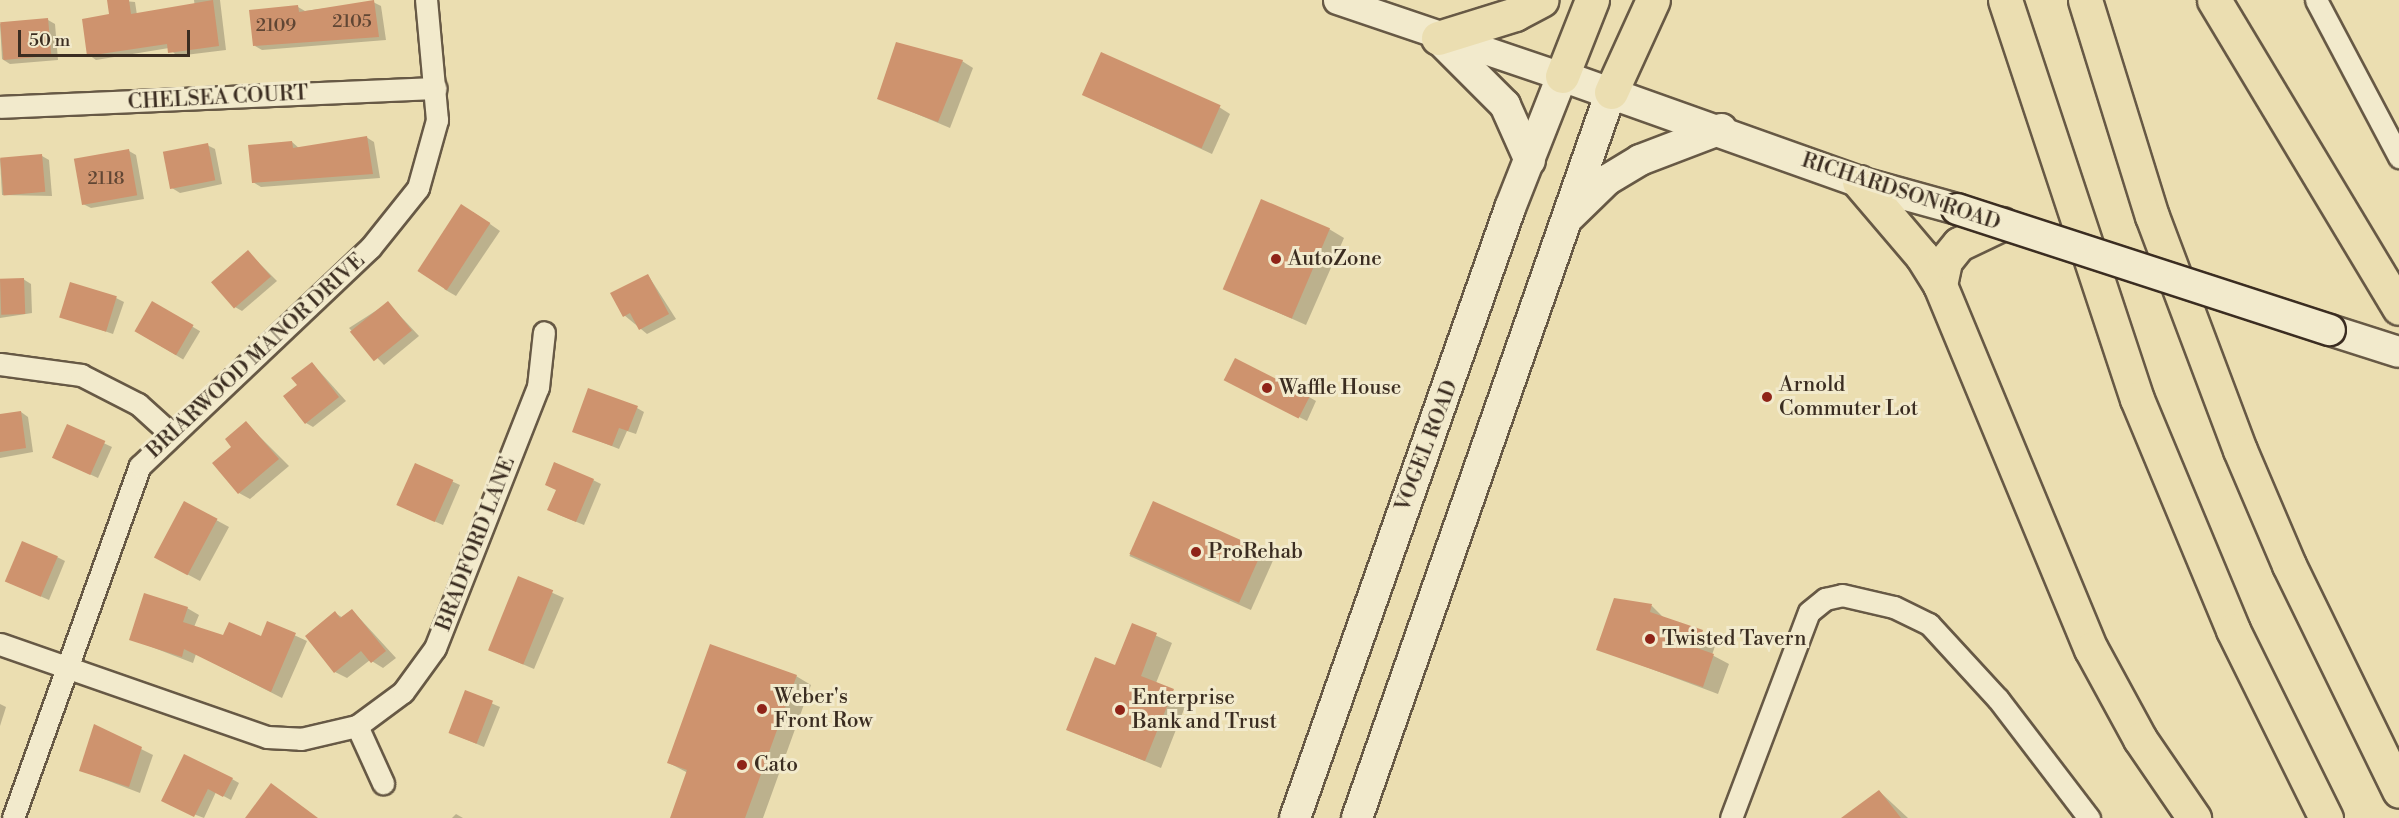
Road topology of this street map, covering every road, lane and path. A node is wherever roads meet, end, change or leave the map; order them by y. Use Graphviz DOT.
graph roads {
  1 [pos="426,0"];
  2 [pos="1337,0"];
  3 [pos="1541,0"];
  4 [pos="1592,0"];
  5 [pos="1653,0"];
  6 [pos="2005,0"];
  7 [pos="2085,0"];
  8 [pos="2214,0"];
  9 [pos="2316,0"];
  10 [pos="1438,38"];
  11 [pos="1562,76"];
  12 [pos="436,88"];
  13 [pos="1611,92"];
  14 [pos="0,107"];
  15 [pos="1721,129"];
  16 [pos="2399,157"];
  17 [pos="1530,161"];
  18 [pos="1859,182"];
  19 [pos="1961,224"];
  20 [pos="2001,224"];
  21 [pos="1560,226"];
  22 [pos="1940,285"];
  23 [pos="2399,308"];
  24 [pos="544,332"];
  25 [pos="2399,352"];
  26 [pos="0,364"];
  27 [pos="170,433"];
  28 [pos="0,644"];
  29 [pos="71,669"];
  30 [pos="357,726"];
  31 [pos="1312,769"];
  32 [pos="383,783"];
  33 [pos="2399,791"];
  34 [pos="1362,809"];
  35 [pos="13,818"];
  36 [pos="1283,818"];
  37 [pos="1295,818"];
  38 [pos="1731,818"];
  39 [pos="2089,818"];
  40 [pos="2194,818"];
  41 [pos="2326,818"];
  1 -- 12 [label="street, BRIARWOOD MANOR DRIVE"];
  2 -- 10 [label="street, RICHARDSON ROAD"];
  3 -- 10 [label="highway"];
  4 -- 11 [label="highway"];
  5 -- 13 [label="highway"];
  6 -- 41 [label="highway"];
  7 -- 33 [label="highway"];
  8 -- 23 [label="highway"];
  9 -- 16 [label="street"];
  10 -- 11 [label="street, RICHARDSON ROAD"];
  10 -- 17 [label="main road"];
  11 -- 13 [label="main road, RICHARDSON ROAD"];
  11 -- 17 [label="main road, VOGEL ROAD"];
  12 -- 14 [label="street, CHELSEA COURT"];
  12 -- 27 [label="street, BRIARWOOD MANOR DRIVE"];
  13 -- 15 [label="main road, RICHARDSON ROAD"];
  13 -- 21 [label="main road"];
  15 -- 18 [label="main road, RICHARDSON ROAD"];
  15 -- 21 [label="main road"];
  17 -- 31 [label="main road, VOGEL ROAD"];
  18 -- 19 [label="main road, RICHARDSON ROAD"];
  18 -- 22 [label="highway"];
  19 -- 20 [label="highway"];
  19 -- 22 [label="highway"];
  20 -- 25 [label="main road, RICHARDSON ROAD, bridge"];
  21 -- 34 [label="main road"];
  22 -- 40 [label="highway"];
  24 -- 30 [label="street, BRADFORD LANE"];
  26 -- 27 [label="street"];
  27 -- 29 [label="street, BRIARWOOD MANOR DRIVE"];
  28 -- 29 [label="street, BRADFORD LANE"];
  29 -- 30 [label="street, BRADFORD LANE"];
  29 -- 35 [label="street, BRIARWOOD MANOR DRIVE"];
  30 -- 32 [label="street"];
  31 -- 36 [label="main road"];
  31 -- 37 [label="main road, VOGEL ROAD"];
  38 -- 39 [label="street"];
}
